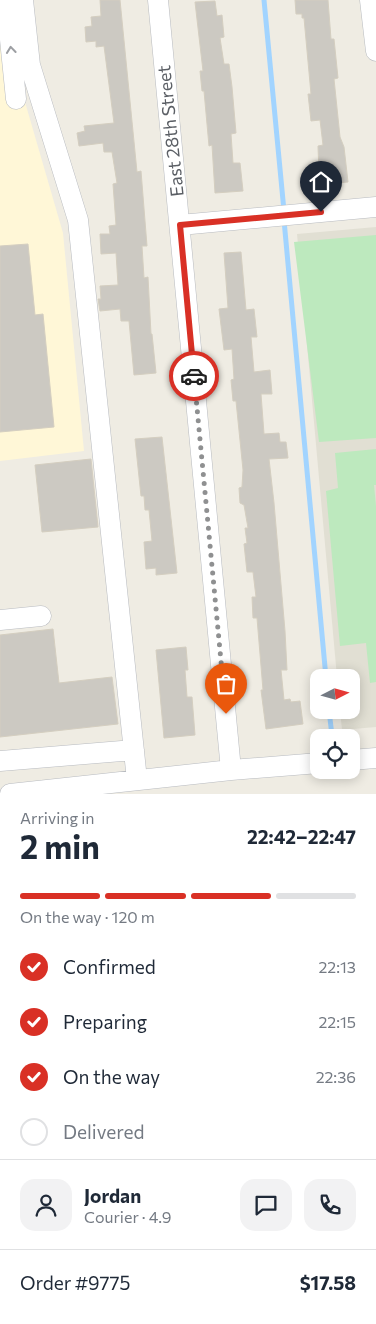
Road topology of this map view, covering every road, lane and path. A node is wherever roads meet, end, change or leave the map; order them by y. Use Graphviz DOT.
graph roads {
  1 [pos="6,0"];
  2 [pos="23,0"];
  3 [pos="158,0"];
  4 [pos="370,0"];
  5 [pos="376,51"];
  6 [pos="16,99"];
  7 [pos="376,207"];
  8 [pos="180,225"];
  9 [pos="41,616"];
  10 [pos="0,620"];
  11 [pos="134,750"];
  12 [pos="79,754"];
  13 [pos="376,758"];
  14 [pos="360,759"];
  15 [pos="0,761"];
  16 [pos="310,764"];
  17 [pos="232,770"];
  18 [pos="137,780"];
  19 [pos="83,786"];
  20 [pos="107,789"];
  21 [pos="10,794"];
  6 -- 1 [label="street, one-way"];
  2 -- 11 [label="street"];
  3 -- 8 [label="street, East 28th Street"];
  4 -- 5 [label="street"];
  7 -- 8 [label="street"];
  8 -- 17 [label="street, East 28th Street"];
  9 -- 10 [label="street"];
  11 -- 12 [label="street"];
  11 -- 18 [label="street"];
  12 -- 15 [label="street"];
  12 -- 19 [label="street"];
  13 -- 14 [label="street"];
  16 -- 17 [label="street"];
  17 -- 18 [label="street"];
  18 -- 20 [label="street"];
  19 -- 20 [label="street"];
  19 -- 21 [label="street"];
}
